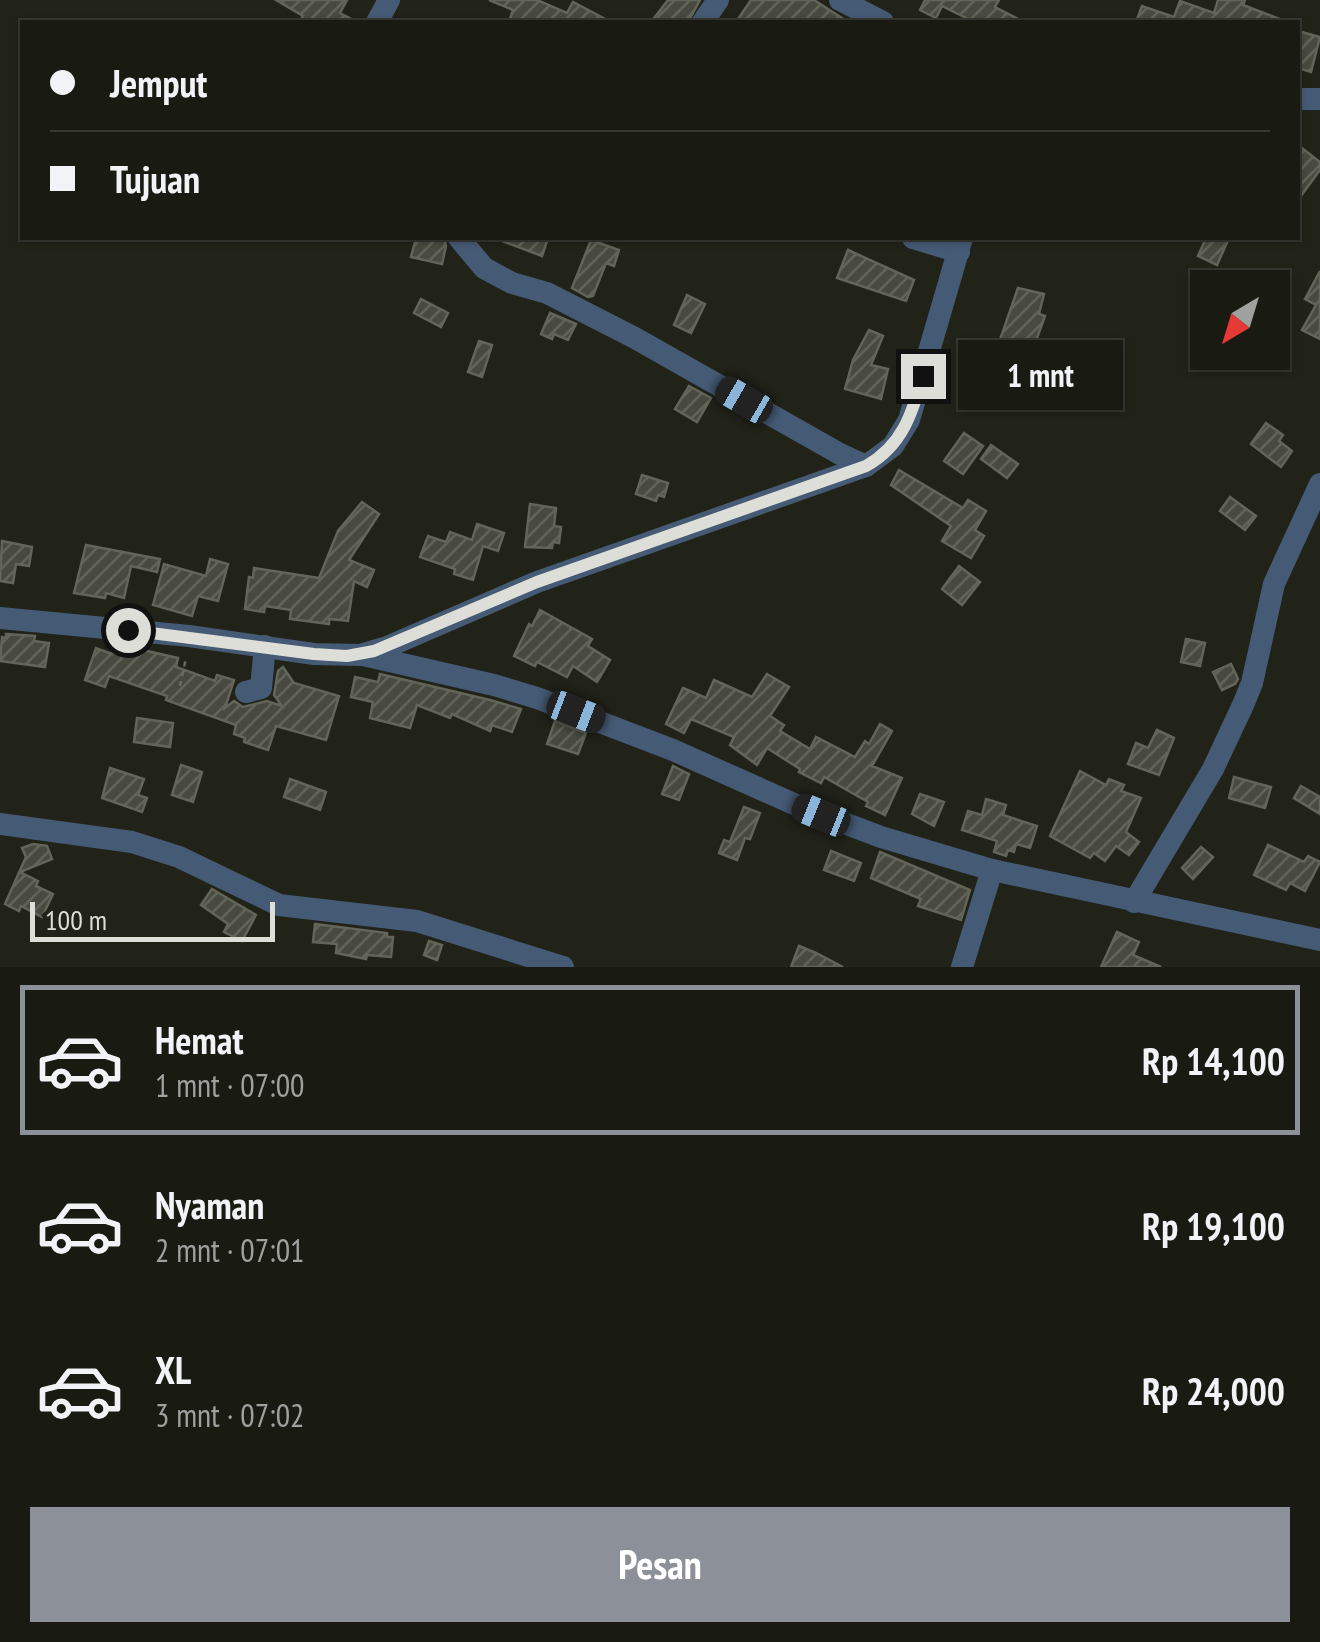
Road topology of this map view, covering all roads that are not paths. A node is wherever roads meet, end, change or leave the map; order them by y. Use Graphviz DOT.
graph roads {
  1 [pos="840,0"];
  2 [pos="880,20"];
  3 [pos="461,240"];
  4 [pos="929,240"];
  5 [pos="960,244"];
  6 [pos="866,466"];
  7 [pos="1320,484"];
  8 [pos="0,618"];
  9 [pos="265,646"];
  10 [pos="360,655"];
  11 [pos="246,692"];
  12 [pos="0,824"];
  13 [pos="992,870"];
  14 [pos="1134,902"];
  15 [pos="1320,940"];
  16 [pos="563,967"];
  17 [pos="962,967"];
  1 -- 2 [label="street"];
  3 -- 6 [label="street"];
  4 -- 5 [label="street"];
  5 -- 6 [label="street"];
  6 -- 10 [label="street"];
  7 -- 14 [label="street"];
  8 -- 9 [label="street"];
  9 -- 10 [label="street"];
  9 -- 11 [label="street"];
  10 -- 13 [label="street"];
  12 -- 16 [label="street"];
  13 -- 14 [label="street"];
  13 -- 17 [label="street"];
  14 -- 15 [label="street"];
}
